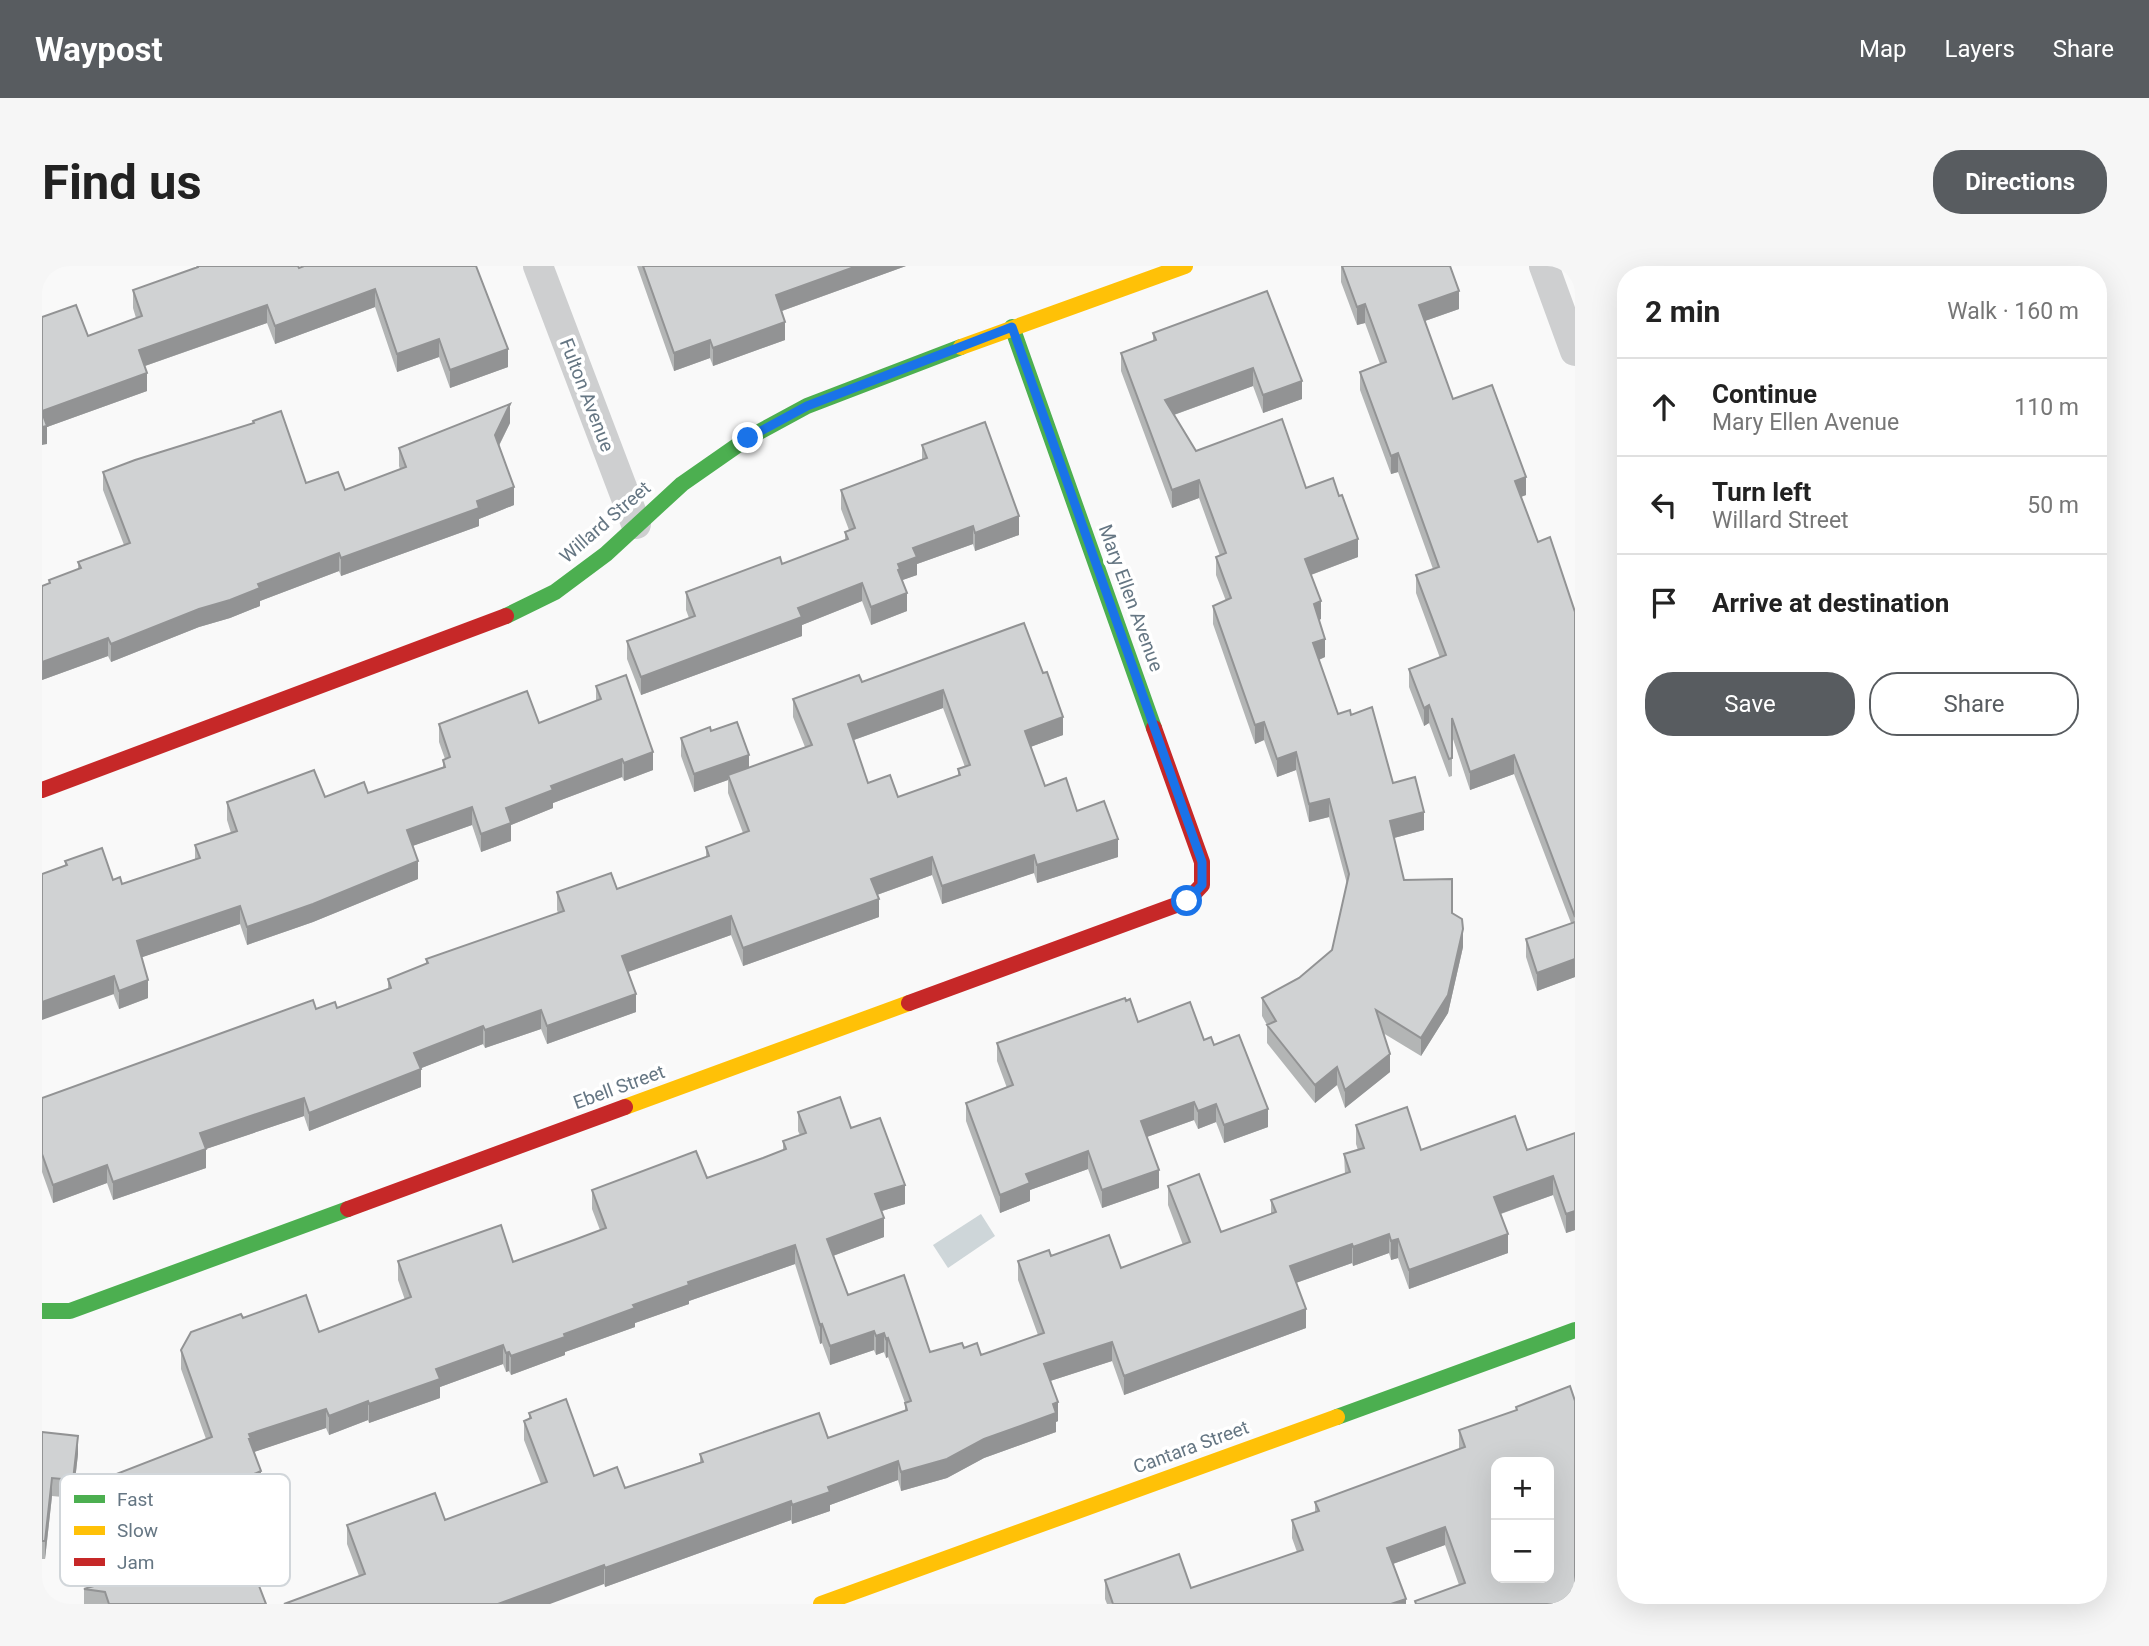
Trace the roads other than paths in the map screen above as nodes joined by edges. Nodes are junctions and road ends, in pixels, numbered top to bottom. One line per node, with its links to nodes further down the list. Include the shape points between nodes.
1 (538, 266): 6 (street, Fulton Avenue)
2 (1185, 266): 4 (street, Willard Street)
3 (1544, 266): 5 (street)
4 (1012, 327): 6 (street, Willard Street, via 807,406 748,438 681,484); 8 (street, Mary Ellen Avenue, via 1202,862)
5 (1575, 351)
6 (636, 524): 7 (street, Willard Street, via 606,554 555,592 518,612)
7 (42, 790)
8 (1202, 885): 9 (street, Ebell Street, via 1187,901 1174,906 70,1311)
9 (43, 1312)
10 (1575, 1329): 11 (street, Cantara Street)
11 (821, 1604)

